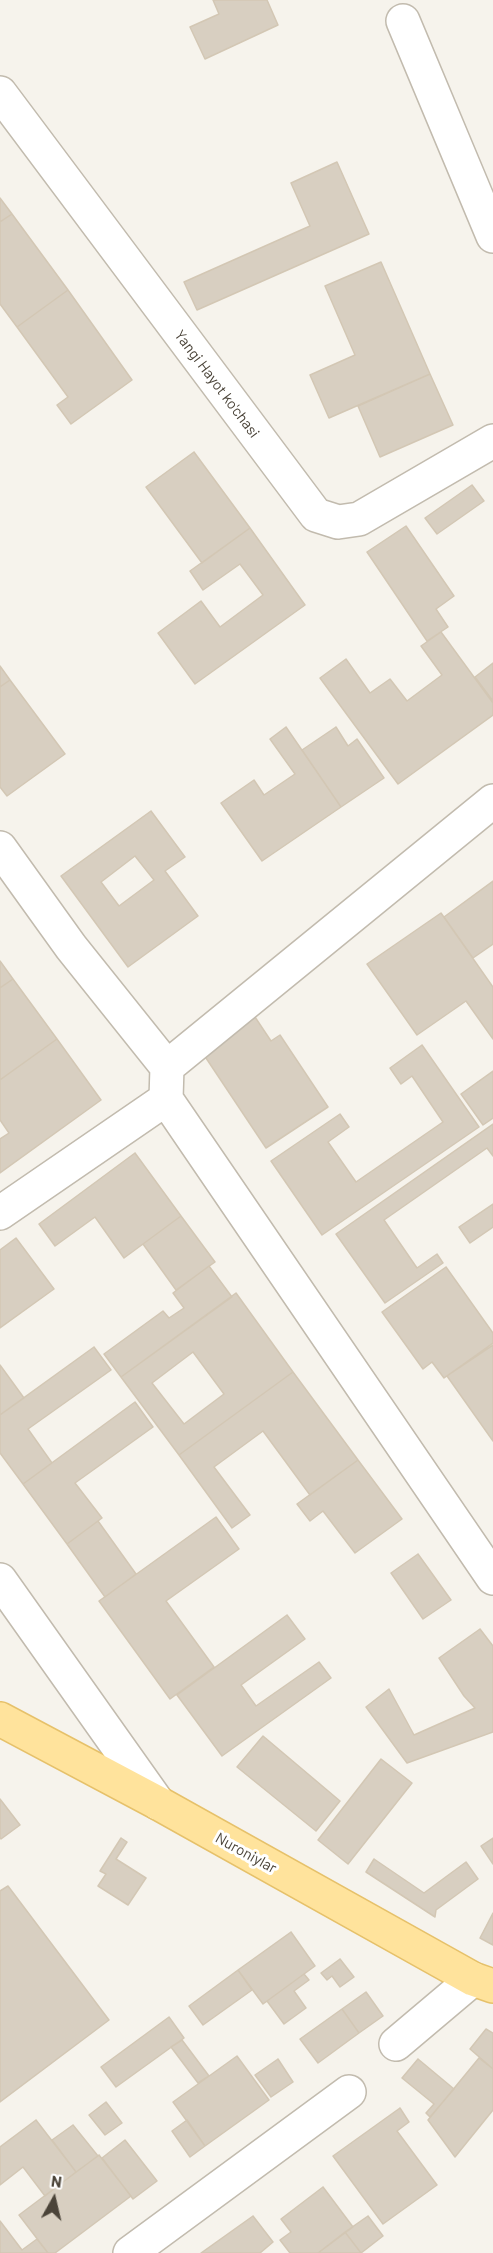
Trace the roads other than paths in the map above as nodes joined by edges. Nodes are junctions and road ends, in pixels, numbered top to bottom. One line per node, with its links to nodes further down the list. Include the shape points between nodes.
1 (403, 21): 3 (street)
2 (0, 93): 4 (street, Yangi Hayot ko'chasi, via 316,514 338,522 359,519)
3 (493, 236)
4 (493, 441)
5 (493, 801): 7 (street)
6 (0, 848): 7 (street, via 71,947)
7 (167, 1067): 8 (street)
8 (166, 1099): 9 (street); 10 (street)
9 (0, 1213)
10 (493, 1578)
11 (0, 1580): 13 (street)
12 (0, 1719): 13 (main road, Nuroniylar)
13 (158, 1803): 14 (main road, Nuroniylar)
14 (483, 1982): 15 (street)
15 (396, 2044)
16 (349, 2092): 17 (street)
17 (130, 2253)

